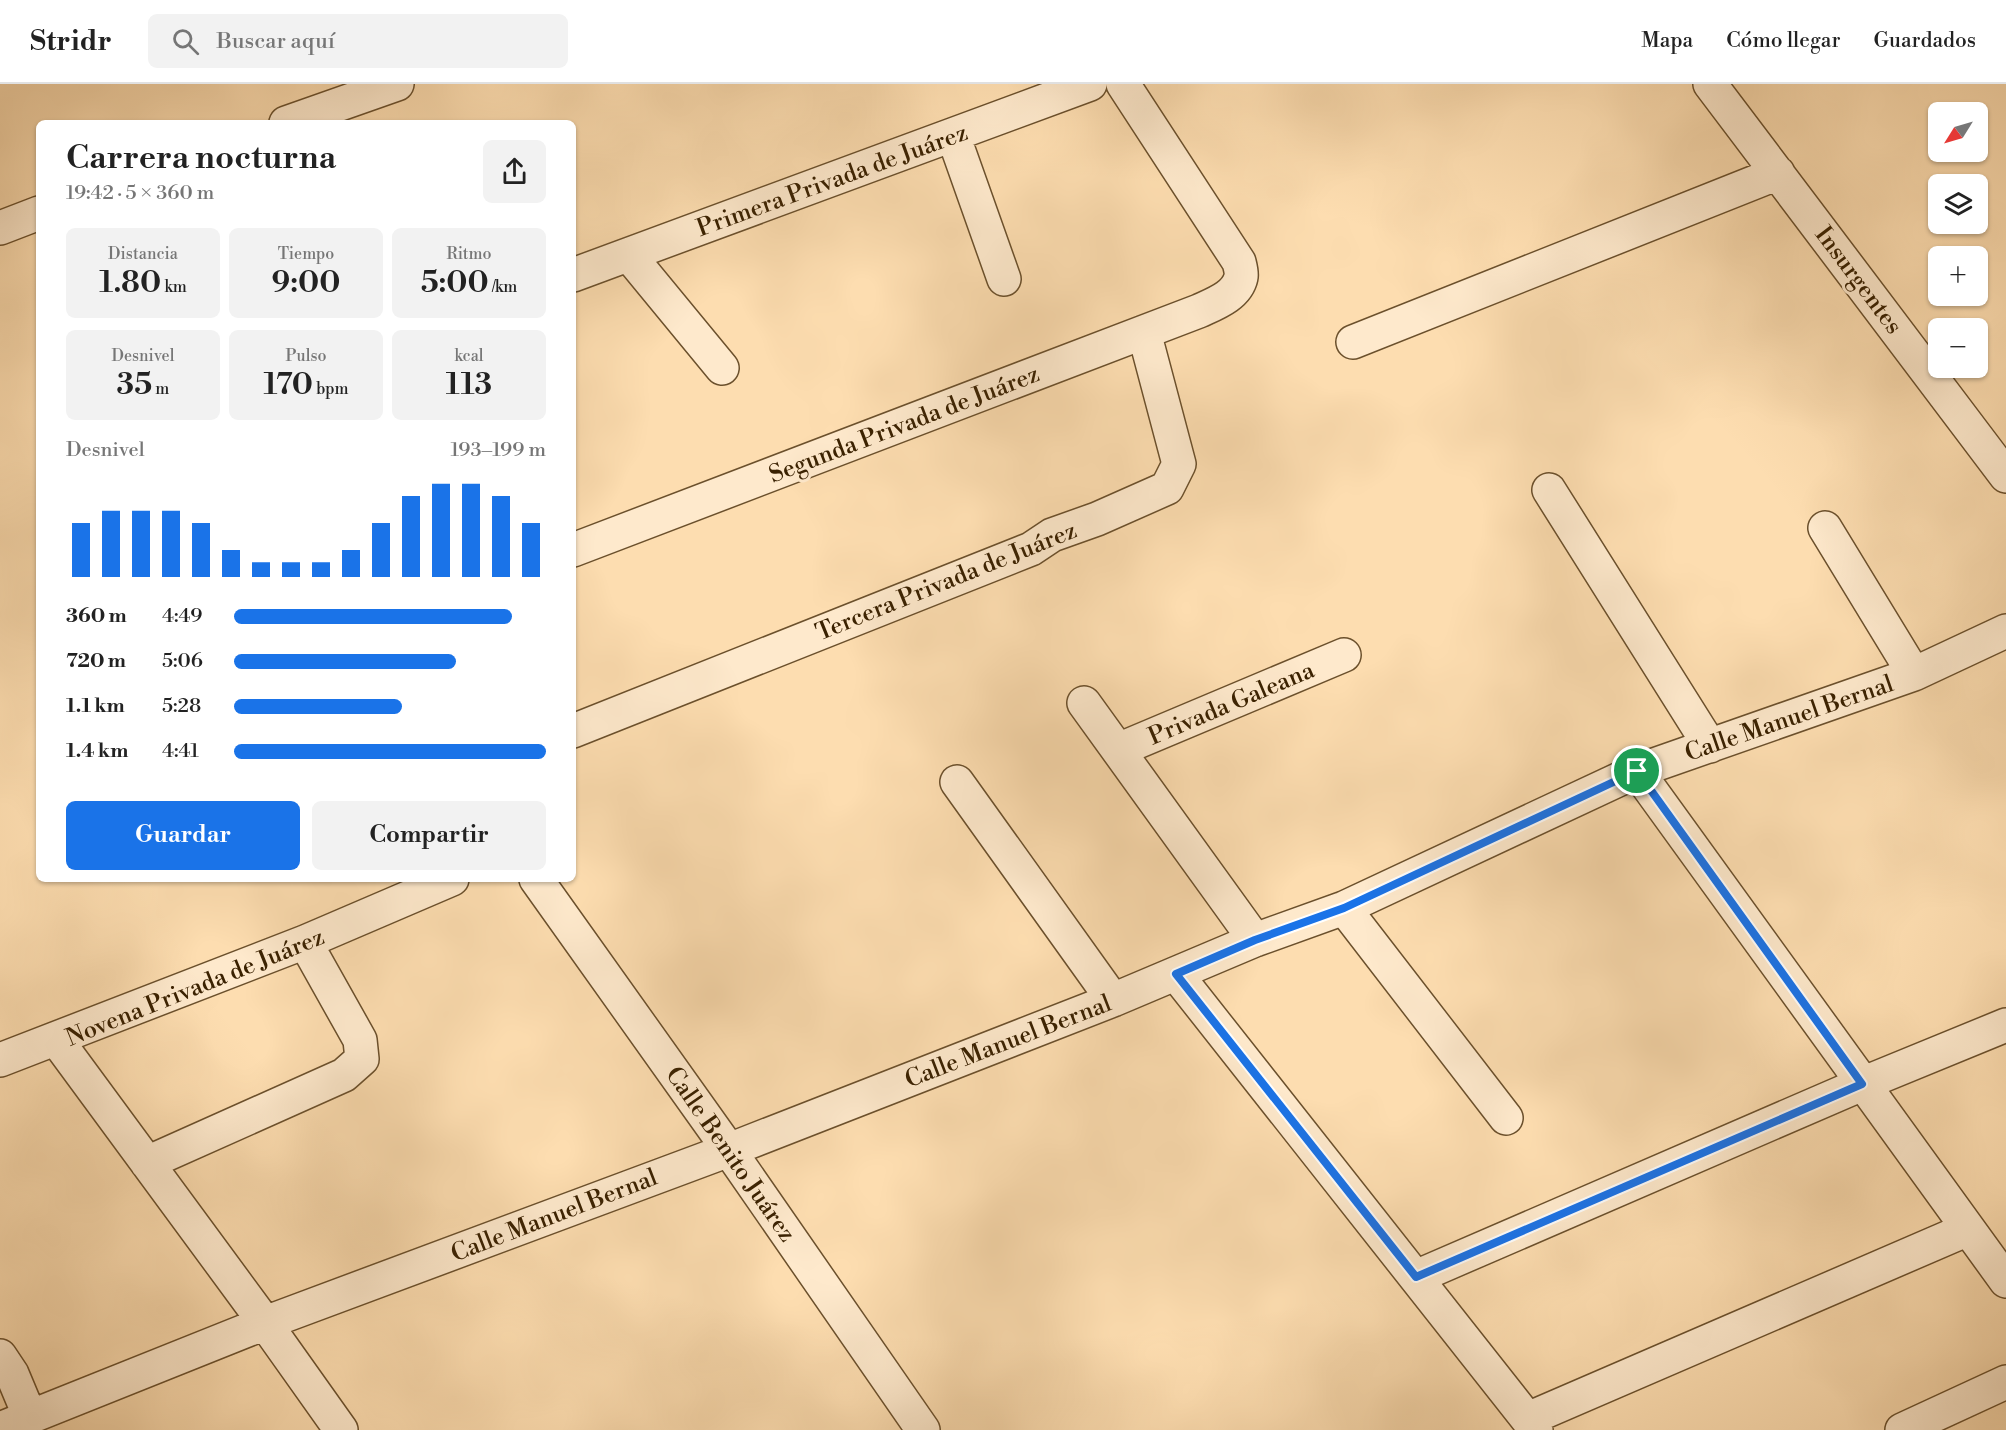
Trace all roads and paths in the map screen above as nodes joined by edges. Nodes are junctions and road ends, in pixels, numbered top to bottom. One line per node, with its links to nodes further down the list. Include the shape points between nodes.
1 (397, 84): 5 (street)
2 (1090, 84): 7 (street, Primera Privada de Juárez)
3 (1123, 84): 12 (street, Segunda Privada de Juárez, via 1239,262 1241,277 1232,292 1218,302)
4 (1710, 84): 8 (street, Insurgentes)
5 (325, 95): 6 (street)
6 (290, 120)
7 (953, 135): 9 (street, Primera Privada de Juárez); 11 (street)
8 (1778, 173): 13 (street); 15 (street, Insurgentes)
9 (629, 255): 10 (street, Primera Privada de Juárez); 14 (street)
10 (576, 274)
11 (1004, 279)
12 (1144, 332): 18 (street, Segunda Privada de Juárez); 23 (street, Tercera Privada de Juárez, via 1179,464 1167,488 1052,535 1031,549)
13 (1353, 342)
14 (722, 368)
15 (2006, 476)
16 (1550, 490): 24 (street)
17 (1825, 528): 21 (street)
18 (576, 549)
19 (2006, 631): 21 (street, Calle Manuel Bernal)
20 (1344, 655): 25 (street, Privada Galeana)
21 (1914, 674): 24 (street, Calle Manuel Bernal)
22 (1084, 704): 25 (street, Privada Galeana)
23 (576, 730)
24 (1710, 746): 26 (street, Calle Manuel Bernal)
25 (1118, 750): 31 (street, Privada Galeana)
26 (1637, 771): 30 (street, Calle Manuel Bernal); 38 (street)
27 (957, 782): 34 (street)
28 (445, 882): 32 (street, Novena Privada de Juárez)
29 (538, 882): 40 (street, Calle Benito Juárez)
30 (1344, 908): 31 (street, Calle Manuel Bernal); 39 (street)
31 (1255, 940): 33 (street, Calle Manuel Bernal)
32 (305, 942): 36 (street, Novena Privada de Juárez); 41 (street, via 360,1040 362,1059 344,1075)
33 (1176, 974): 34 (street, Calle Manuel Bernal); 43 (street)
34 (1113, 1000): 40 (street, Calle Manuel Bernal)
35 (2006, 1025): 38 (street)
36 (56, 1039): 37 (street); 41 (street, Novena Privada de Juárez)
37 (0, 1060)
38 (1862, 1084): 42 (street); 43 (street)
39 (1506, 1118)
40 (729, 1150): 45 (street, Calle Manuel Bernal); 52 (street, Calle Benito Juárez)
41 (147, 1163): 45 (street, Novena Privada de Juárez)
42 (1968, 1229): 44 (street); 49 (street)
43 (1416, 1277): 49 (street)
44 (2006, 1281)
45 (265, 1323): 48 (street, Calle Manuel Bernal); 51 (street, Novena Privada de Juárez)
46 (0, 1356): 48 (street)
47 (2006, 1382): 53 (street)
48 (30, 1417): 50 (street, Calle Manuel Bernal)
49 (1532, 1424)
50 (0, 1429)
51 (341, 1430)
52 (923, 1430)
53 (1902, 1430)

